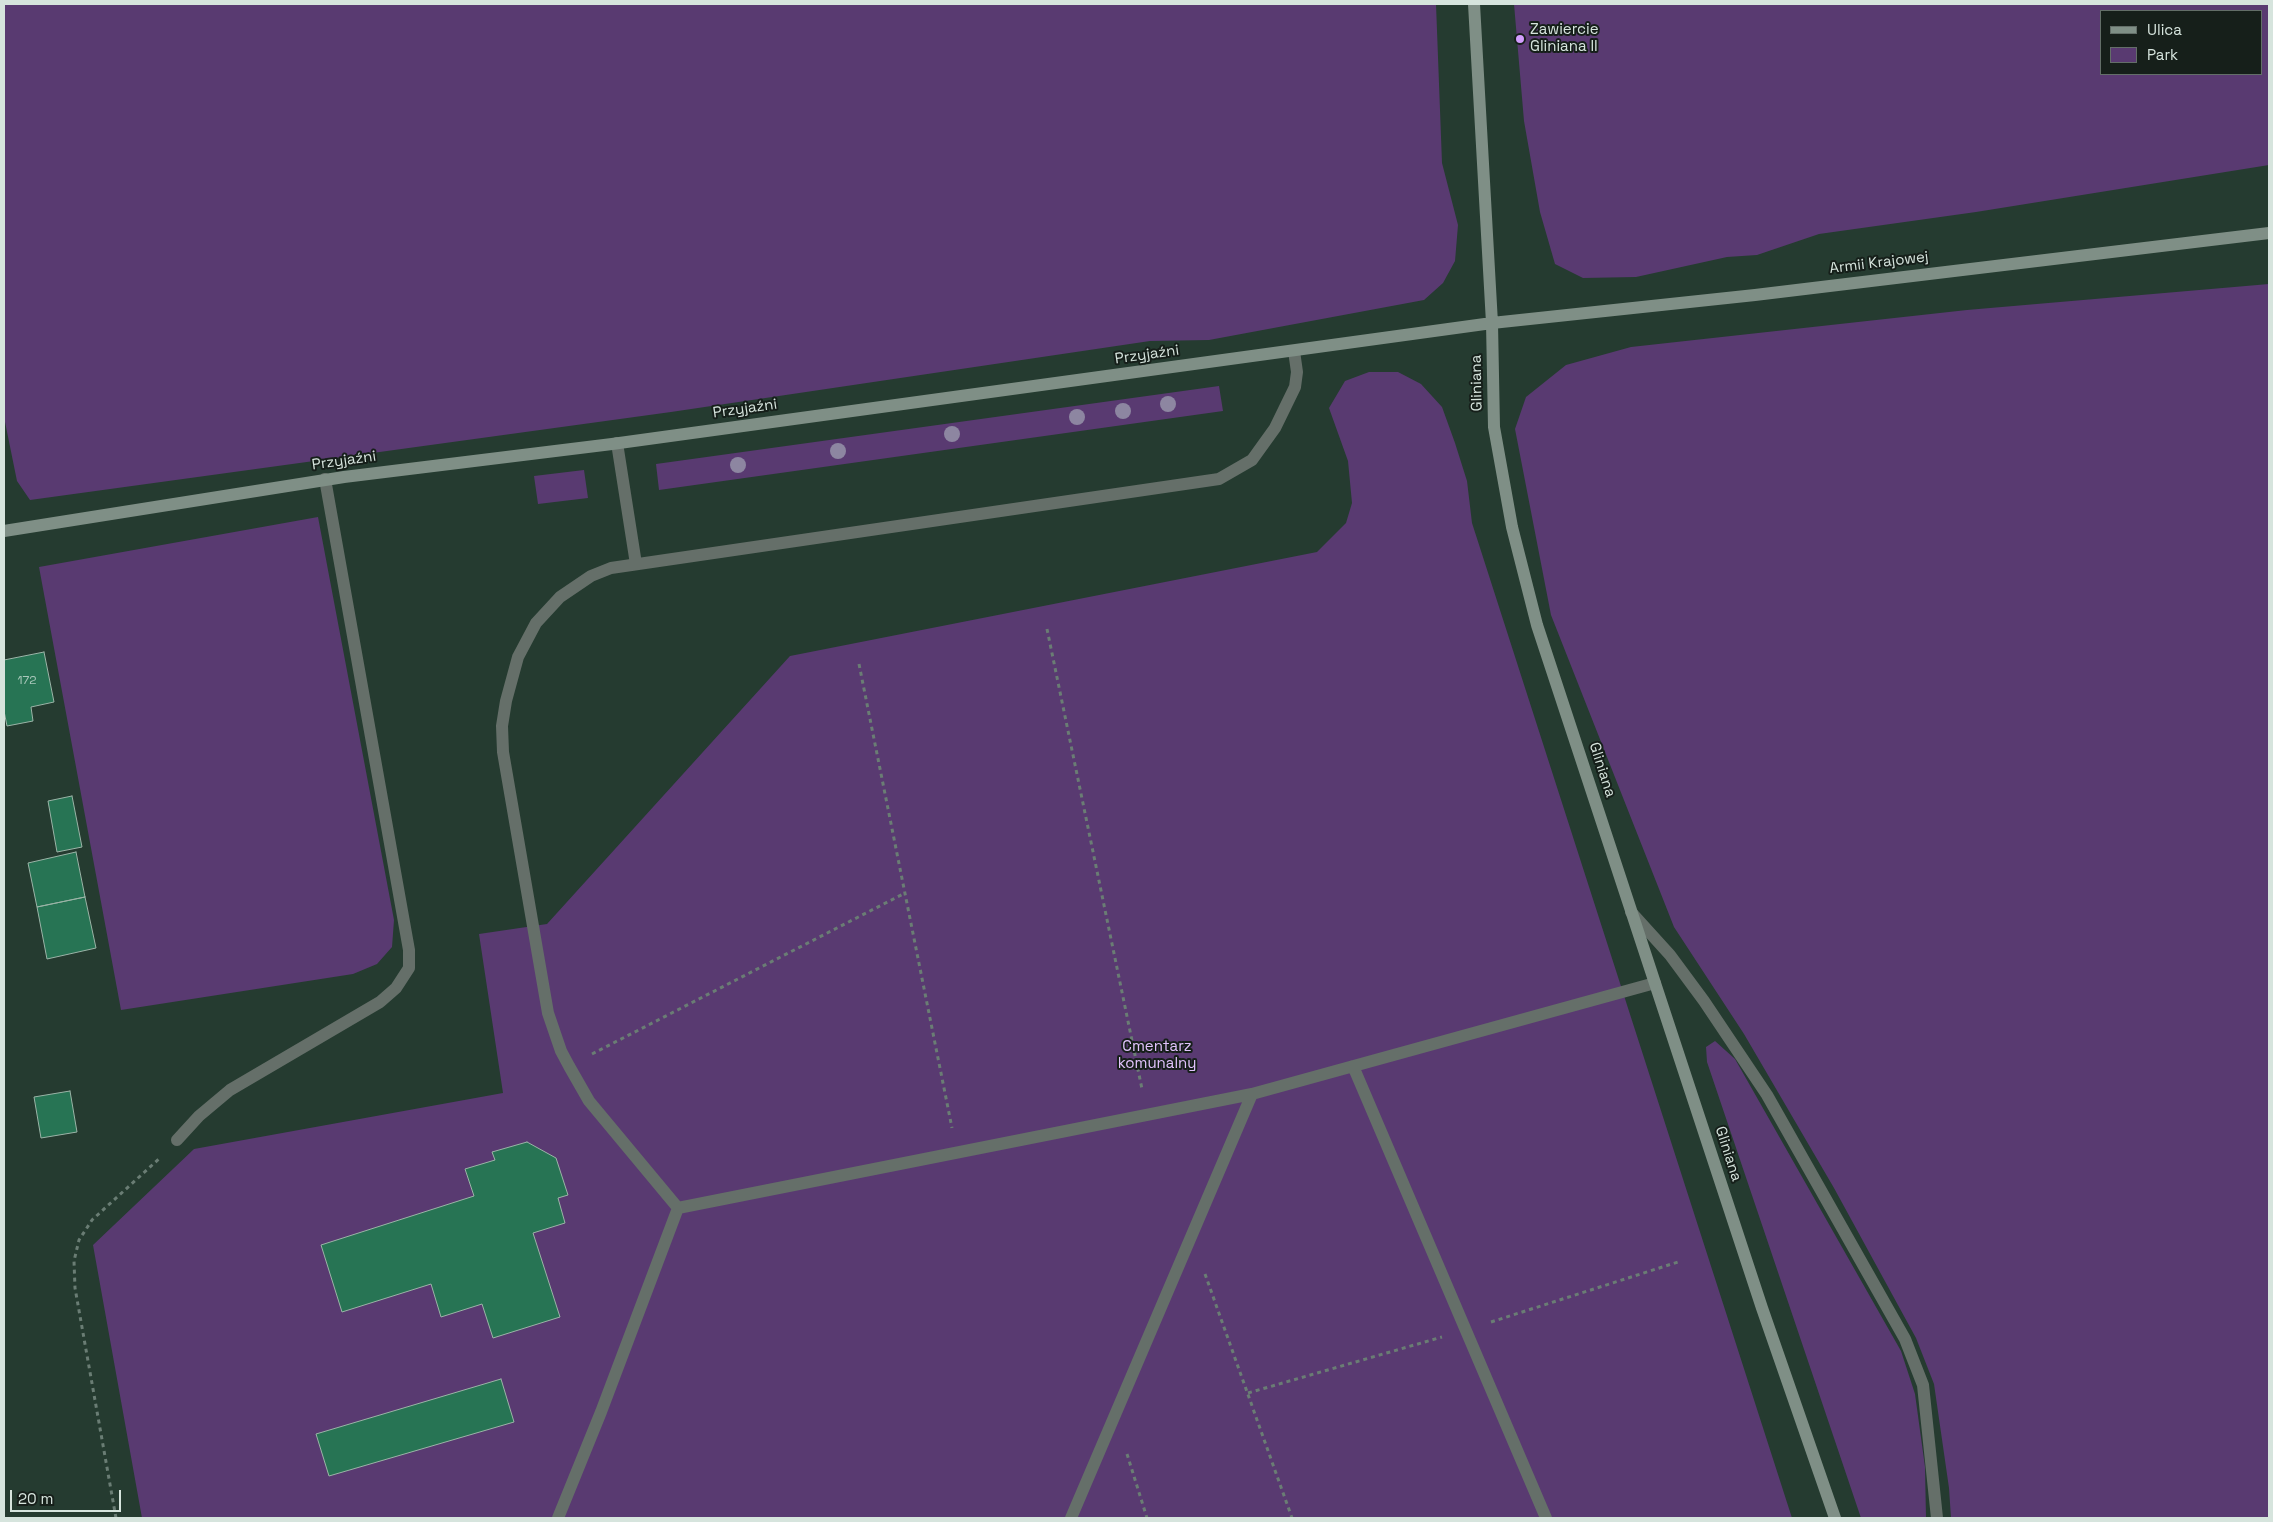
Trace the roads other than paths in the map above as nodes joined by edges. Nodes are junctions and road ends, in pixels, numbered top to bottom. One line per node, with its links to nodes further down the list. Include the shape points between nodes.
1 (1474, 4): 3 (street, Gliniana)
2 (2269, 234): 3 (street, Armii Krajowej)
3 (1492, 323): 4 (street, Przyjaźni); 9 (street, Gliniana, via 1494,426 1512,527 1537,625)
4 (1294, 351): 5 (street, Przyjaźni); 8 (lane, via 1295,386 1275,428 1252,460 1219,478)
5 (617, 443): 6 (street, Przyjaźni); 8 (lane)
6 (325, 479): 7 (street, Przyjaźni); 13 (lane, via 409,950 409,968 396,988 380,1002 230,1090)
7 (4, 531)
8 (636, 564): 14 (lane, via 610,568 591,576 560,598 536,623 518,657 506,701 502,726 503,752 548,1013 561,1051 589,1101)
9 (1631, 912): 10 (street, Gliniana); 19 (lane, via 1670,955 1767,1095 1905,1339 1923,1385)
10 (1655, 983): 11 (lane); 18 (street, Gliniana)
11 (1353, 1066): 12 (lane); 17 (lane)
12 (1252, 1094): 14 (lane); 16 (lane)
13 (177, 1140)
14 (678, 1208): 15 (lane)
15 (558, 1518)
16 (1071, 1518)
17 (1546, 1518)
18 (1835, 1518)
19 (1937, 1518)

